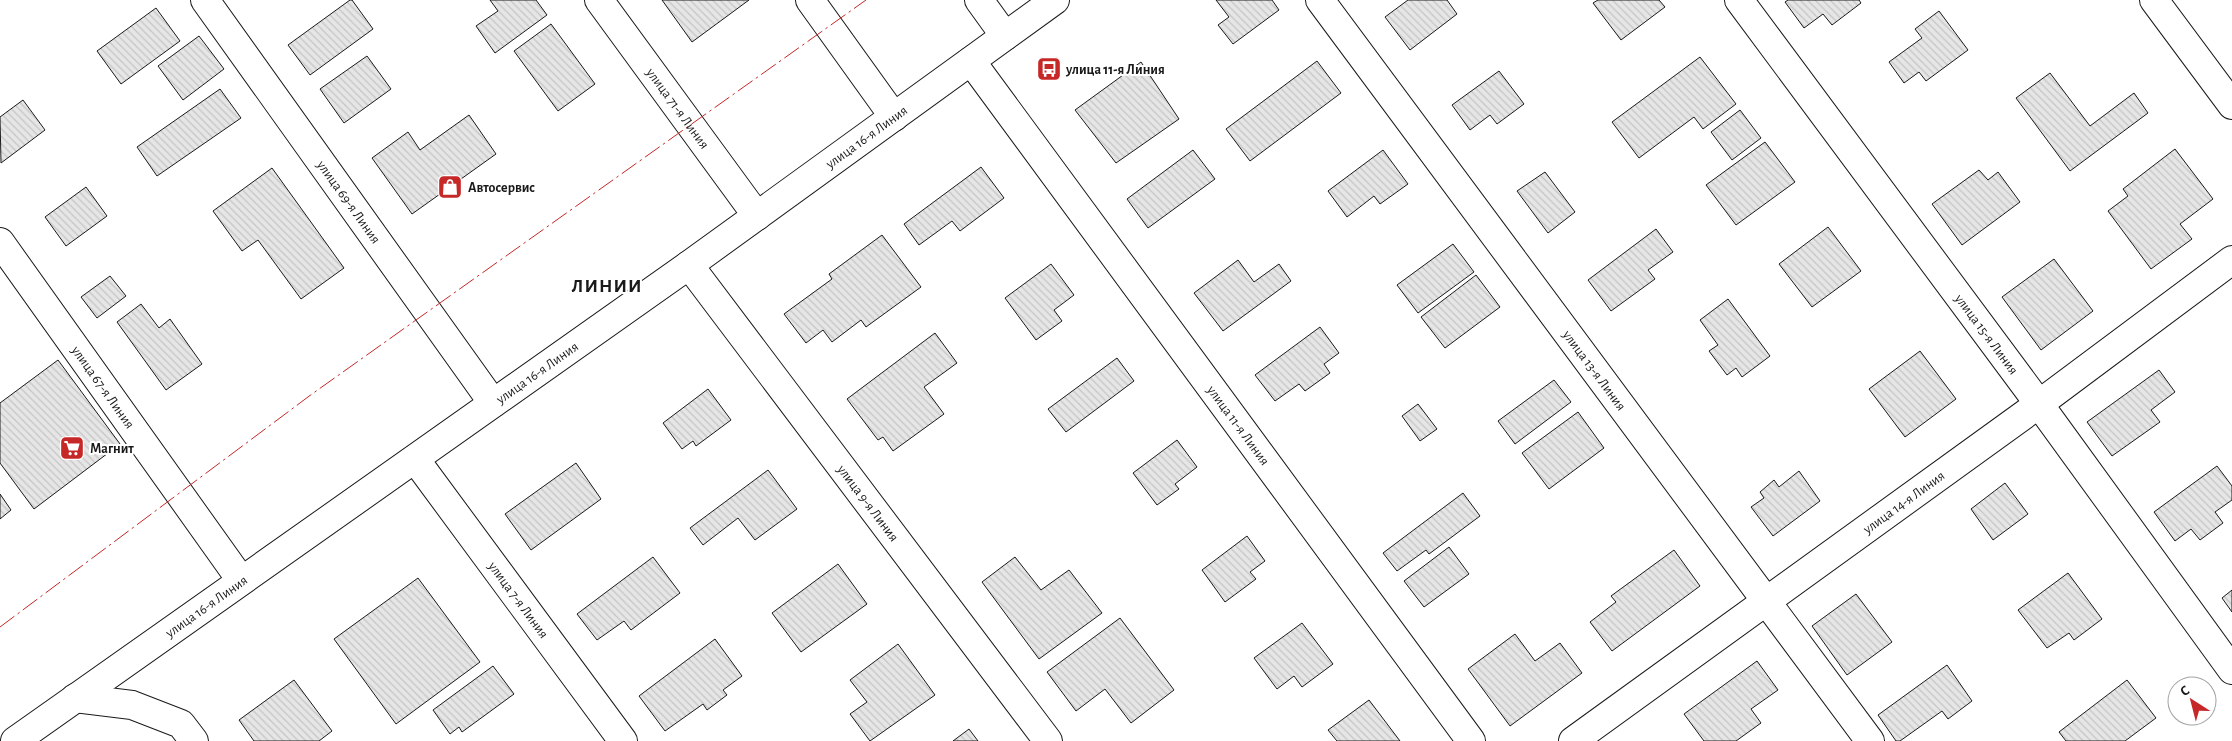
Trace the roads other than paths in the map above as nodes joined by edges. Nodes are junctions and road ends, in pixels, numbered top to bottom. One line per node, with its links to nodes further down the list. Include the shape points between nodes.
1 (205, 0): 17 (street, улица 69-я Линия)
2 (599, 0): 13 (street, улица 71-я Линия)
3 (810, 0): 12 (street)
4 (979, 0): 9 (street)
5 (1055, 0): 9 (street, улица 16-я Линия)
6 (1320, 0): 21 (street, улица 13-я Линия)
7 (1739, 0): 18 (street, улица 15-я Линия)
8 (2154, 0): 11 (street)
9 (1005, 36): 10 (street, улица 16-я Линия)
10 (971, 61): 12 (street, улица 16-я Линия); 30 (street, улица 11-я Линия)
11 (2232, 105)
12 (894, 117): 13 (street, улица 16-я Линия)
13 (757, 216): 16 (street, улица 16-я Линия)
14 (0, 242): 20 (street, улица 67-я Линия)
15 (2232, 260): 18 (street, улица 14-я Линия)
16 (689, 265): 17 (street, улица 16-я Линия); 29 (street, улица 9-я Линия)
17 (493, 403): 19 (street, улица 16-я Линия)
18 (2039, 404): 21 (street, улица 14-я Линия); 22 (street, улица 15-я Линия)
19 (415, 460): 20 (street, улица 16-я Линия); 28 (street, улица 7-я Линия)
20 (241, 580): 23 (street, улица 16-я Линия)
21 (1767, 601): 31 (street, улица 14-я Линия); 32 (street, улица 13-я Линия)
22 (2232, 670)
23 (75, 698): 26 (street, улица 16-я Линия); 27 (street, via 132,705 181,724)
24 (0, 737): 25 (street)
25 (3, 741)
26 (15, 741)
27 (194, 741)
28 (623, 741)
29 (1048, 741)
30 (1471, 741)
31 (1573, 741)
32 (1870, 741)

